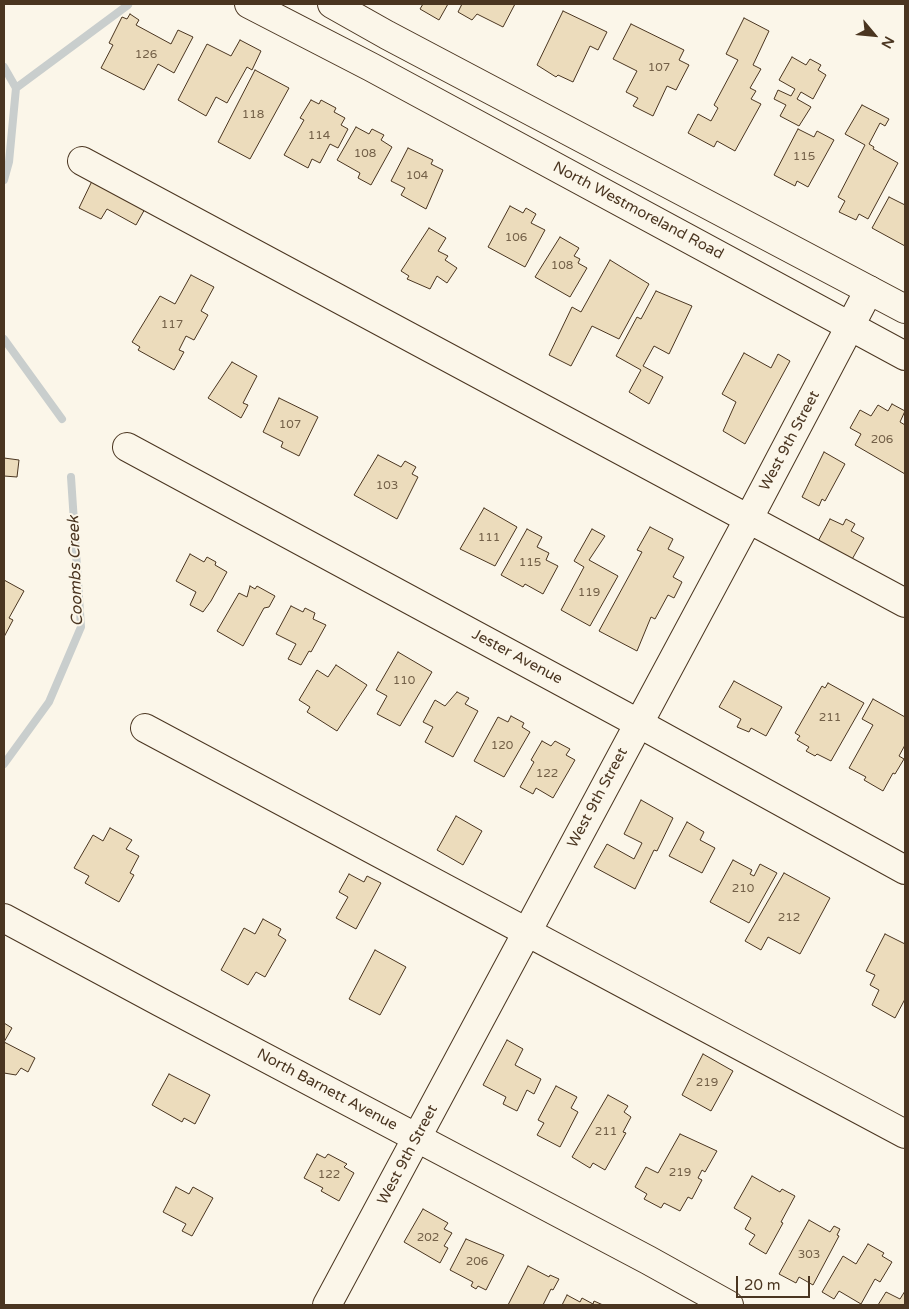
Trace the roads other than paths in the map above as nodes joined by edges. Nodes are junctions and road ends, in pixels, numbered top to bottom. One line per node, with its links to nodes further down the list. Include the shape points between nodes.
1 (250, 4): 6 (street, North Westmoreland Road)
2 (332, 4): 4 (street)
3 (82, 160): 9 (street)
4 (869, 290): 5 (street); 6 (street, West 9th Street)
5 (905, 309)
6 (851, 326): 7 (street, North Westmoreland Road); 9 (street, West 9th Street)
7 (905, 356)
8 (127, 447): 11 (street, Jester Avenue)
9 (749, 518): 10 (street); 11 (street, West 9th Street)
10 (905, 604)
11 (638, 723): 13 (street, Jester Avenue); 15 (street, West 9th Street)
12 (145, 728): 15 (street)
13 (905, 870)
14 (4, 918): 17 (street, North Barnett Avenue)
15 (527, 932): 16 (street); 17 (street, West 9th Street)
16 (905, 1134)
17 (418, 1138): 18 (street, West 9th Street); 19 (street, North Barnett Avenue)
18 (326, 1305)
19 (729, 1305)

